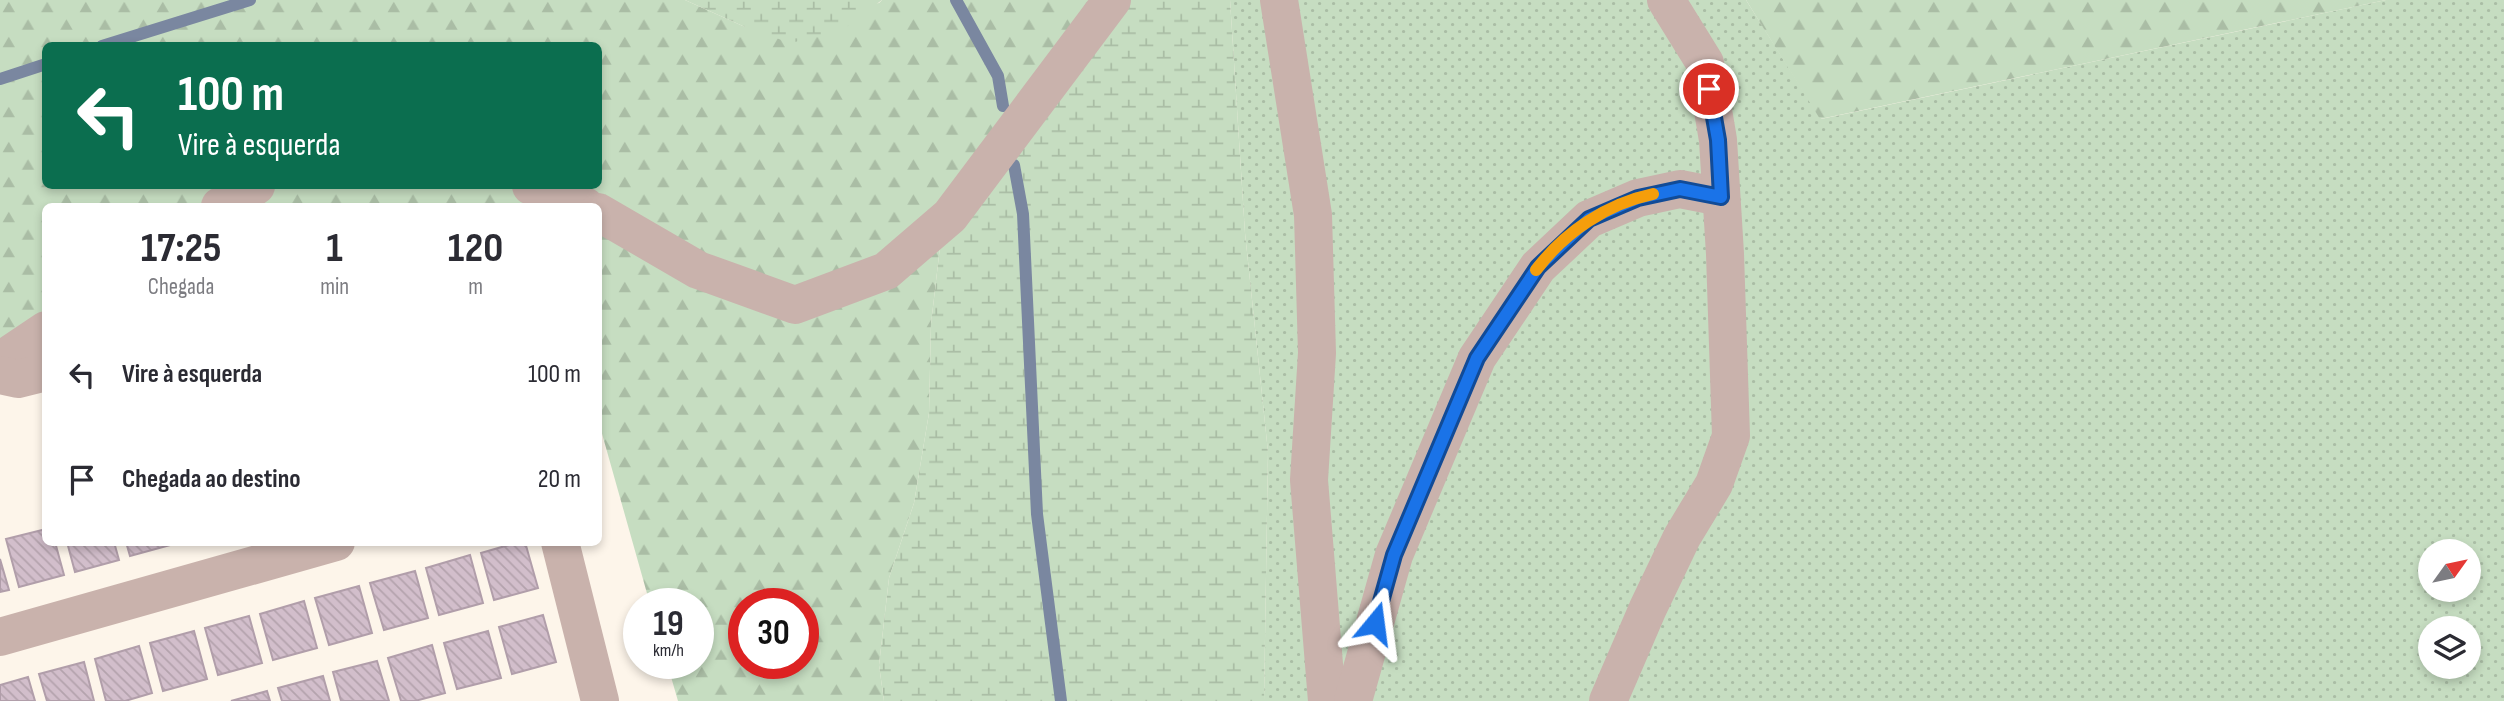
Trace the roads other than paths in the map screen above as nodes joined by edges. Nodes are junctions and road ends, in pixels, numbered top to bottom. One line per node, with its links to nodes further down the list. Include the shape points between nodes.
1 (1112, 0): 9 (street, via 950,216 886,271 795,305 698,270)
2 (1279, 0): 18 (street, via 1313,215 1317,353 1309,480)
3 (1665, 0): 6 (street, via 1705,63 1718,140)
4 (251, 189): 7 (street)
5 (539, 189): 8 (street)
6 (1721, 197): 19 (street, via 1680,189 1638,198 1589,219 1538,267 1477,358 1394,555); 20 (street, via 1731,436 1714,484 1682,537)
7 (225, 203)
8 (577, 203)
9 (602, 214)
10 (42, 333): 11 (street)
11 (0, 361)
12 (42, 373): 13 (street, via 18,379)
13 (0, 375)
14 (322, 546): 16 (street)
15 (561, 546): 17 (street)
16 (0, 638)
17 (600, 701)
18 (1327, 701)
19 (1353, 701)
20 (1608, 701)

